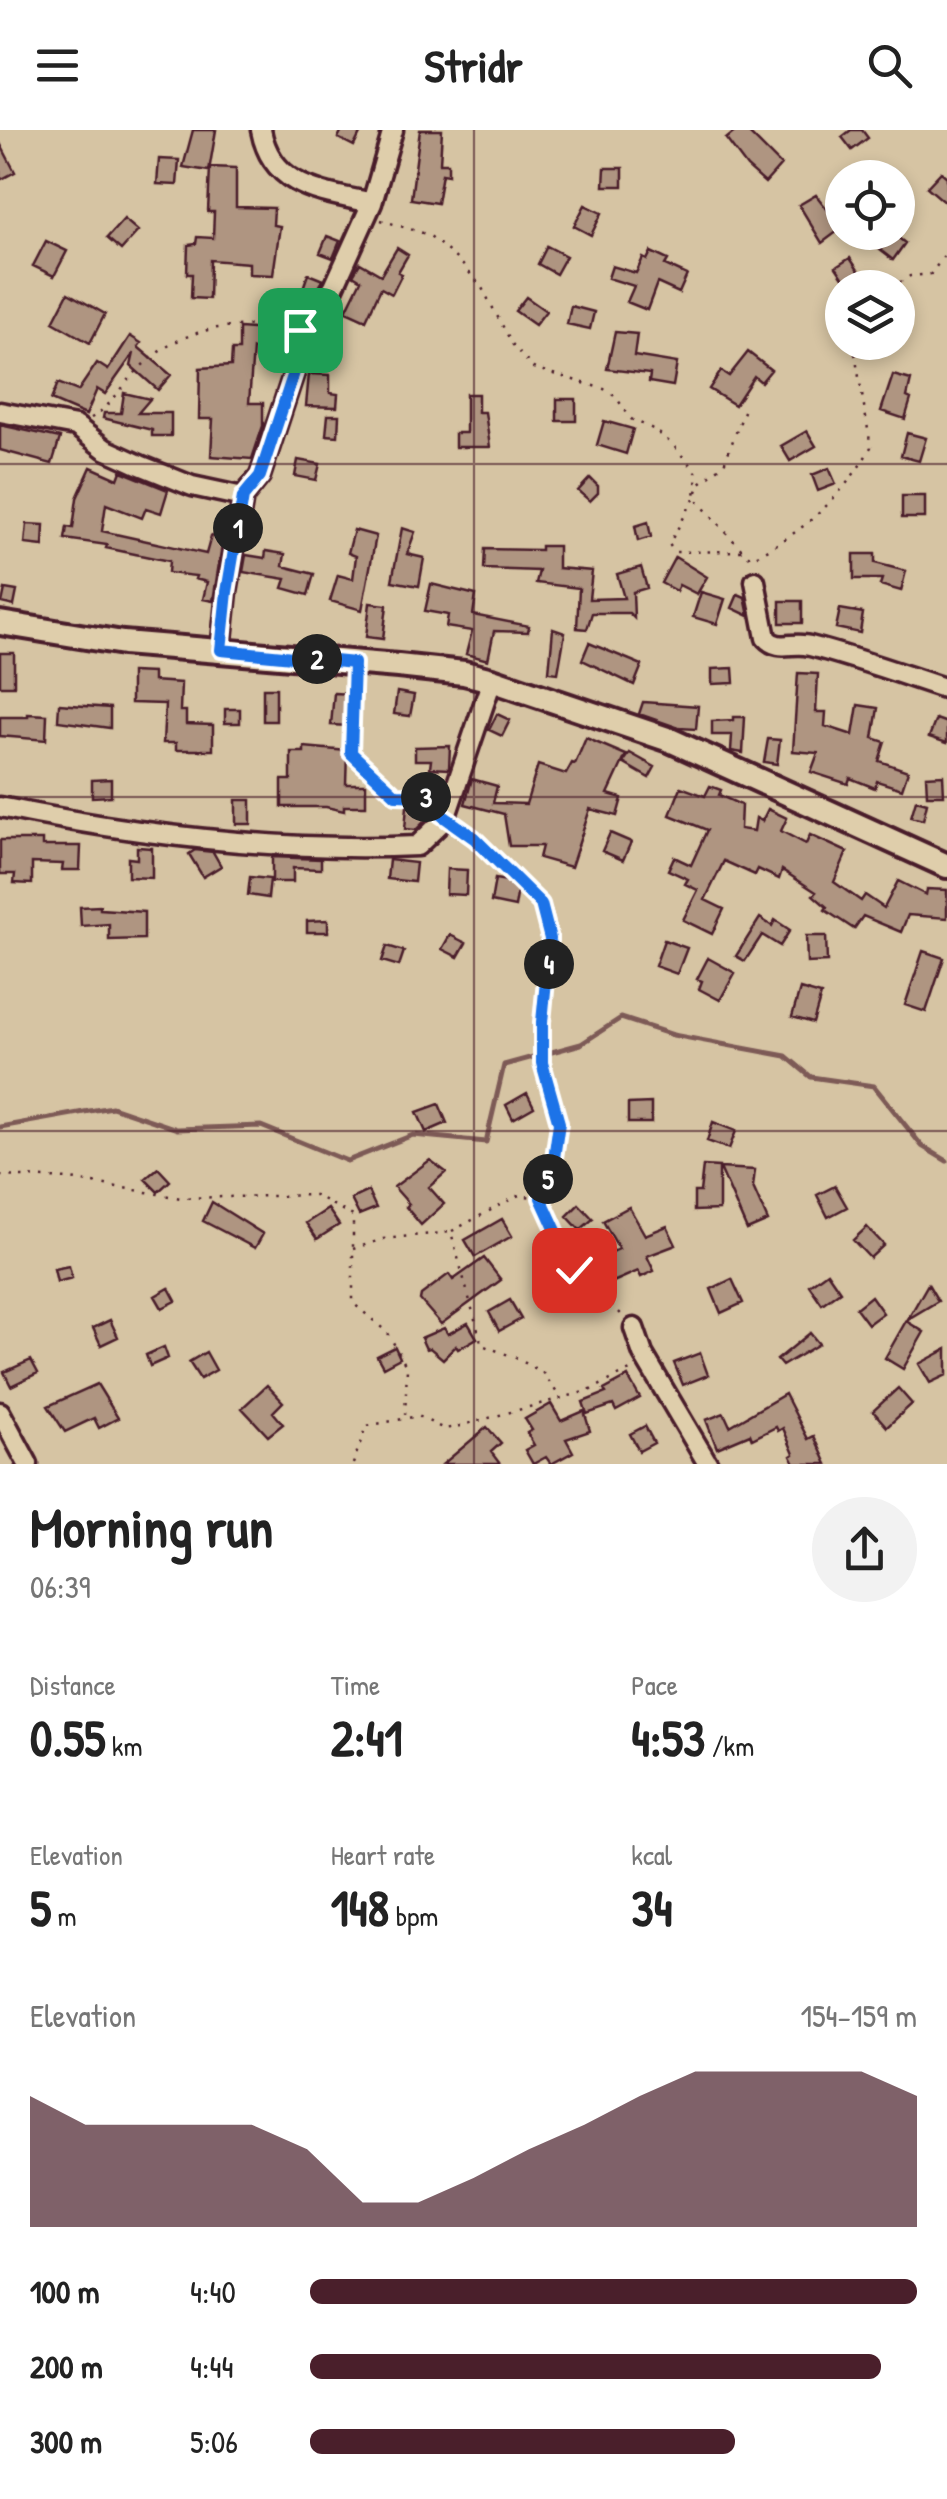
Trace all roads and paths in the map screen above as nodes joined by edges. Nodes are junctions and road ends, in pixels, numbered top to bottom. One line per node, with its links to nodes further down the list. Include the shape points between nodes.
1 (260, 130): 3 (street, via 277,168 303,186)
2 (393, 130): 3 (street)
3 (370, 209): 6 (street); 12 (path, via 429,235 461,262 533,368 604,389 631,418 655,430 696,473)
4 (947, 251): 5 (path, via 931,274)
5 (915, 276)
6 (308, 330): 10 (path, via 262,325 195,332 163,346 102,412); 11 (street, via 260,476)
7 (857, 360): 13 (path, via 871,447 822,512 765,552 752,558)
8 (746, 406): 12 (path, via 724,464 699,484)
9 (0, 412): 10 (street)
10 (76, 426): 11 (street, via 140,465)
11 (243, 497): 16 (street)
12 (695, 498): 13 (path); 13 (path, via 674,530 674,552)
13 (743, 551)
14 (755, 581): 19 (street, via 771,643 803,644)
15 (0, 623): 16 (main road, via 122,643)
16 (221, 650): 17 (main road)
17 (354, 663): 18 (main road); 21 (path, via 351,753 396,795 425,796)
18 (492, 680): 21 (street); 22 (main road, via 670,740)
19 (947, 689)
20 (0, 807): 21 (street, via 156,835 344,849 418,846)
21 (445, 819): 24 (path, via 541,904 550,939 543,1076 559,1123)
22 (947, 866)
23 (0, 1176): 26 (path, via 72,1179 181,1198 316,1195 353,1216)
24 (541, 1198): 25 (path, via 518,1195); 27 (path, via 574,1270)
25 (451, 1232): 26 (path, via 382,1239); 29 (path, via 482,1345 542,1372)
26 (353, 1250): 31 (path, via 353,1303 388,1333 407,1368)
27 (634, 1328): 28 (street)
28 (647, 1362): 29 (path); 34 (street)
29 (561, 1398): 31 (path, via 444,1429)
30 (0, 1412): 32 (street)
31 (405, 1416): 33 (path, via 366,1426)
32 (28, 1464)
33 (353, 1464)
34 (708, 1464)

